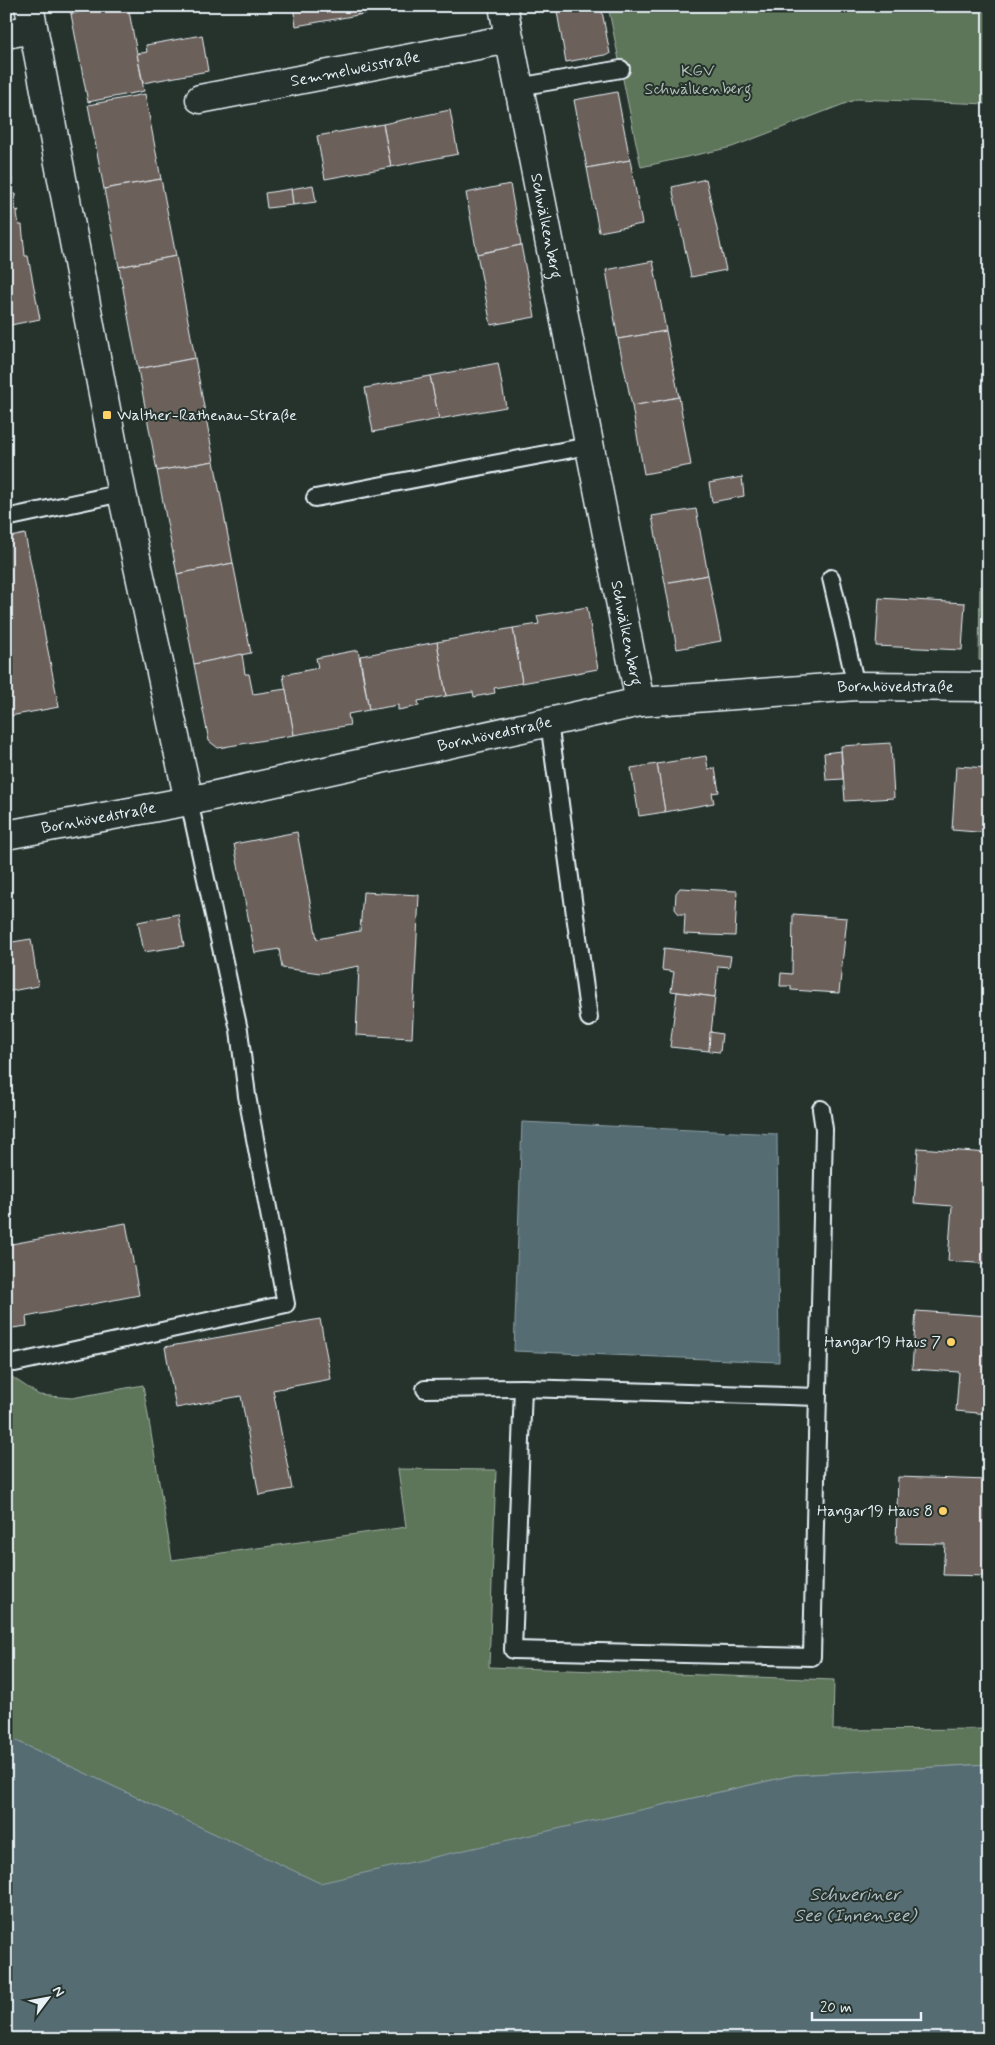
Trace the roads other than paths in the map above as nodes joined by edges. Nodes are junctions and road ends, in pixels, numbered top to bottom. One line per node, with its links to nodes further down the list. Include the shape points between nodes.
1 (503, 6): 4 (street, Schwälkenberg)
2 (31, 18): 3 (street); 9 (street)
3 (6, 34)
4 (509, 39): 6 (street, Schwälkenberg); 7 (street, Semmelweisstraße)
5 (620, 69): 6 (lane)
6 (518, 87): 8 (street, Schwälkenberg)
7 (200, 99)
8 (588, 446): 10 (lane); 15 (street, Schwälkenberg)
9 (122, 493): 11 (lane); 17 (street)
10 (315, 498)
11 (6, 518)
12 (831, 578): 13 (lane)
13 (856, 686): 14 (street, Bornhövedstraße); 15 (street, Bornhövedstraße)
14 (989, 687)
15 (640, 702): 16 (street, Bornhövedstraße)
16 (549, 722): 17 (street, Bornhövedstraße); 19 (lane)
17 (190, 801): 18 (street, Bornhövedstraße); 21 (lane, via 239,1030 247,1096 286,1304)
18 (6, 835)
19 (589, 1018)
20 (821, 1109): 24 (lane, via 824,1129)
21 (15, 1362)
22 (523, 1388): 23 (lane); 24 (lane); 24 (lane, via 513,1650 812,1657)
23 (425, 1389)
24 (818, 1397)

